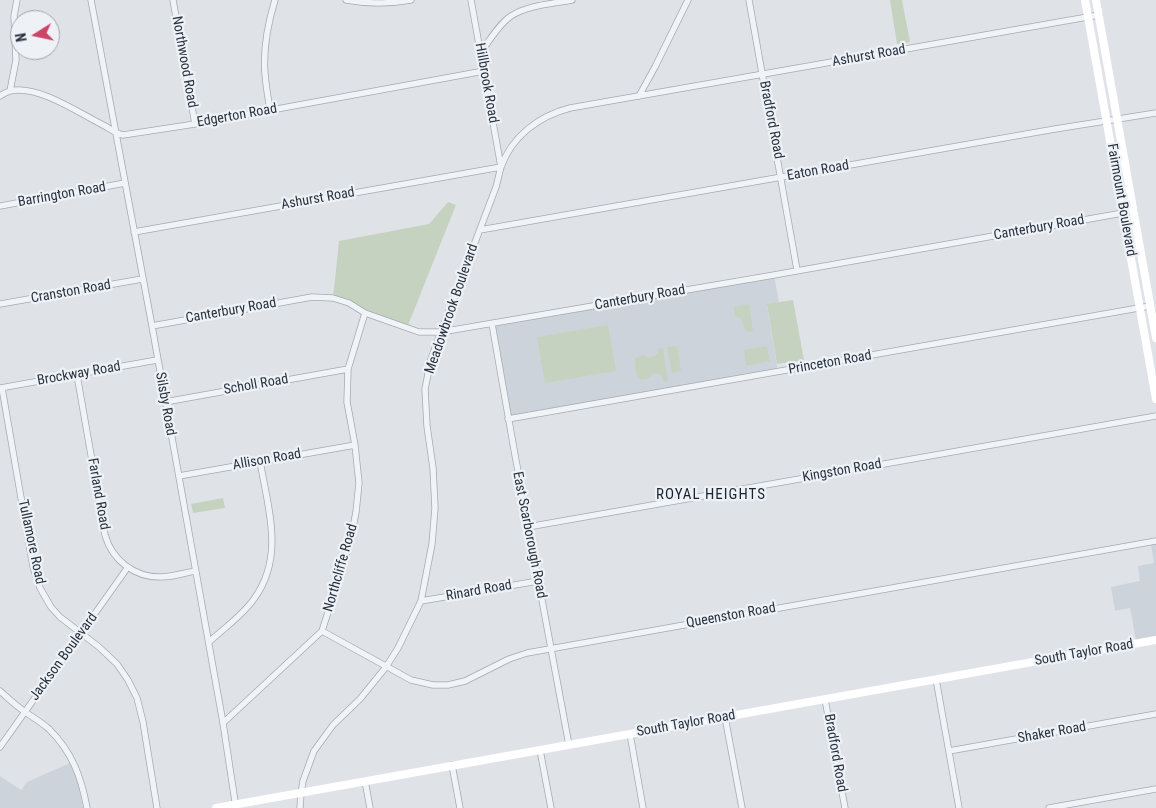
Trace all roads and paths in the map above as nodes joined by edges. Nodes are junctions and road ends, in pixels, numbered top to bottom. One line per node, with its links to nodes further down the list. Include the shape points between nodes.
1 (18, 0): 18 (street, via 14,16 16,60)
2 (91, 0): 26 (street, Silsby Road)
3 (173, 0): 25 (street, Northwood Road)
4 (275, 0): 21 (street, via 265,61)
5 (346, 0): 6 (street, via 367,3)
6 (411, 0)
7 (470, 0): 15 (street, Hillbrook Road)
8 (572, 0): 15 (street, via 522,10 509,17)
9 (688, 0): 20 (street)
10 (749, 0): 17 (street, Bradford Road)
11 (1085, 0): 14 (main road, Fairmount Boulevard)
12 (1096, 0): 13 (main road, Fairmount Boulevard)
13 (1099, 15): 14 (street, Ashurst Road); 23 (main road, Fairmount Boulevard)
14 (1088, 17): 17 (street, Ashurst Road); 24 (main road, Fairmount Boulevard)
15 (481, 52): 16 (street, Hillbrook Road)
16 (484, 71): 21 (street, Edgerton Road); 27 (street, Hillbrook Road)
17 (762, 75): 20 (street, Ashurst Road); 28 (street, Bradford Road)
18 (10, 91): 19 (street); 26 (street, via 27,90 43,94)
19 (0, 96)
20 (639, 96): 27 (street, Meadowbrook Boulevard, via 551,114 523,133)
21 (270, 110): 25 (street, Edgerton Road)
22 (1156, 113): 23 (street, Eaton Road)
23 (1117, 118): 24 (street, Eaton Road); 31 (main road, Fairmount Boulevard)
24 (1106, 120): 28 (street, Eaton Road); 32 (main road, Fairmount Boulevard)
25 (194, 124): 26 (street, Edgerton Road)
26 (116, 134): 29 (street, Silsby Road)
27 (501, 167): 33 (street, Meadowbrook Boulevard); 34 (street, Ashurst Road)
28 (781, 178): 33 (street, Eaton Road); 37 (street, Bradford Road)
29 (125, 183): 30 (street, Barrington Road); 34 (street, Silsby Road)
30 (0, 206)
31 (1134, 211): 32 (street, Canterbury Road); 35 (main road, Fairmount Boulevard)
32 (1123, 213): 36 (main road, Fairmount Boulevard); 37 (street, Canterbury Road)
33 (480, 230): 45 (street, Meadowbrook Boulevard)
34 (134, 232): 38 (street, Silsby Road)
35 (1137, 233): 36 (main road); 40 (main road, Fairmount Boulevard)
36 (1127, 236): 41 (main road, Fairmount Boulevard)
37 (797, 270): 43 (street, Canterbury Road)
38 (142, 279): 39 (street, Cranston Road); 44 (street, Silsby Road)
39 (0, 304)
40 (1150, 306): 41 (street, Princeton Road); 46 (main road, Fairmount Boulevard)
41 (1140, 308): 51 (main road, Fairmount Boulevard); 54 (street, Princeton Road)
42 (365, 313): 44 (street, Canterbury Road, via 333,298 312,297); 45 (street, Canterbury Road, via 419,332); 48 (street, Northcliffe Road)
43 (492, 324): 45 (street, Canterbury Road); 54 (street, East Scarborough Road)
44 (152, 326): 47 (street, Silsby Road)
45 (440, 332): 63 (street, Meadowbrook Boulevard, via 425,389 435,508)
46 (1156, 338)
47 (157, 360): 49 (street, Brockway Road); 52 (street, Silsby Road)
48 (348, 369): 52 (street, Scholl Road); 55 (street, Northcliffe Road, via 347,402)
49 (77, 375): 50 (street, Brockway Road); 60 (street, Farland Road, via 106,537 114,553)
50 (1, 388): 65 (street, Tullamore Road, via 33,567 51,608)
51 (1156, 399)
52 (165, 402): 57 (street, Silsby Road)
53 (1156, 416): 58 (street, Kingston Road)
54 (508, 419): 58 (street, East Scarborough Road)
55 (355, 445): 56 (street, Allison Road); 64 (street, Northcliffe Road, via 359,482 356,512 350,543)
56 (260, 461): 57 (street, Allison Road); 67 (street, via 272,534 268,572 253,600)
57 (179, 476): 61 (street, Silsby Road)
58 (528, 527): 62 (street, East Scarborough Road)
59 (1156, 541): 68 (street, Queenston Road)
60 (128, 568): 61 (street, via 154,577); 65 (street, Jackson Boulevard)
61 (195, 571): 67 (street, Silsby Road)
62 (538, 581): 63 (street, Rinard Road); 68 (street, East Scarborough Road)
63 (421, 601): 69 (street, Meadowbrook Boulevard)
64 (322, 632): 69 (street, Queenston Road); 76 (street, Northcliffe Road)
65 (81, 634): 73 (street, Jackson Boulevard); 88 (street, Tullamore Road, via 117,664 137,698)
66 (1156, 640): 70 (main road, South Taylor Road)
67 (209, 642): 76 (street, Silsby Road)
68 (550, 649): 69 (street, Queenston Road, via 509,659 465,681 448,684 433,685 411,680); 78 (street, East Scarborough Road)
69 (386, 666): 85 (street, Meadowbrook Boulevard, via 322,738 309,762)
70 (936, 679): 72 (main road, South Taylor Road); 81 (street)
71 (0, 691): 73 (street)
72 (825, 699): 75 (main road, South Taylor Road); 96 (street, Bradford Road)
73 (25, 712): 79 (street, Jackson Boulevard); 87 (street, via 49,729 64,747 79,774)
74 (1156, 714): 81 (street, Shaker Road)
75 (725, 717): 77 (main road, South Taylor Road); 95 (street)
76 (224, 723): 86 (street, Silsby Road)
77 (630, 734): 78 (main road, South Taylor Road); 94 (street)
78 (569, 745): 80 (main road, South Taylor Road)
79 (0, 747)
80 (540, 750): 82 (main road, South Taylor Road); 93 (street)
81 (949, 751): 97 (street)
82 (452, 765): 83 (main road, South Taylor Road); 92 (street)
83 (365, 781): 85 (main road, South Taylor Road); 91 (street)
84 (1156, 789): 98 (street)
85 (301, 792): 86 (main road, South Taylor Road); 90 (street, Meadowbrook Boulevard)
86 (236, 806): 89 (main road, South Taylor Road)
87 (87, 808)
88 (157, 808)
89 (216, 808)
90 (300, 808)
91 (370, 808)
92 (460, 808)
93 (551, 808)
94 (643, 808)
95 (742, 808)
96 (844, 808)
97 (959, 808)
98 (1049, 808)

